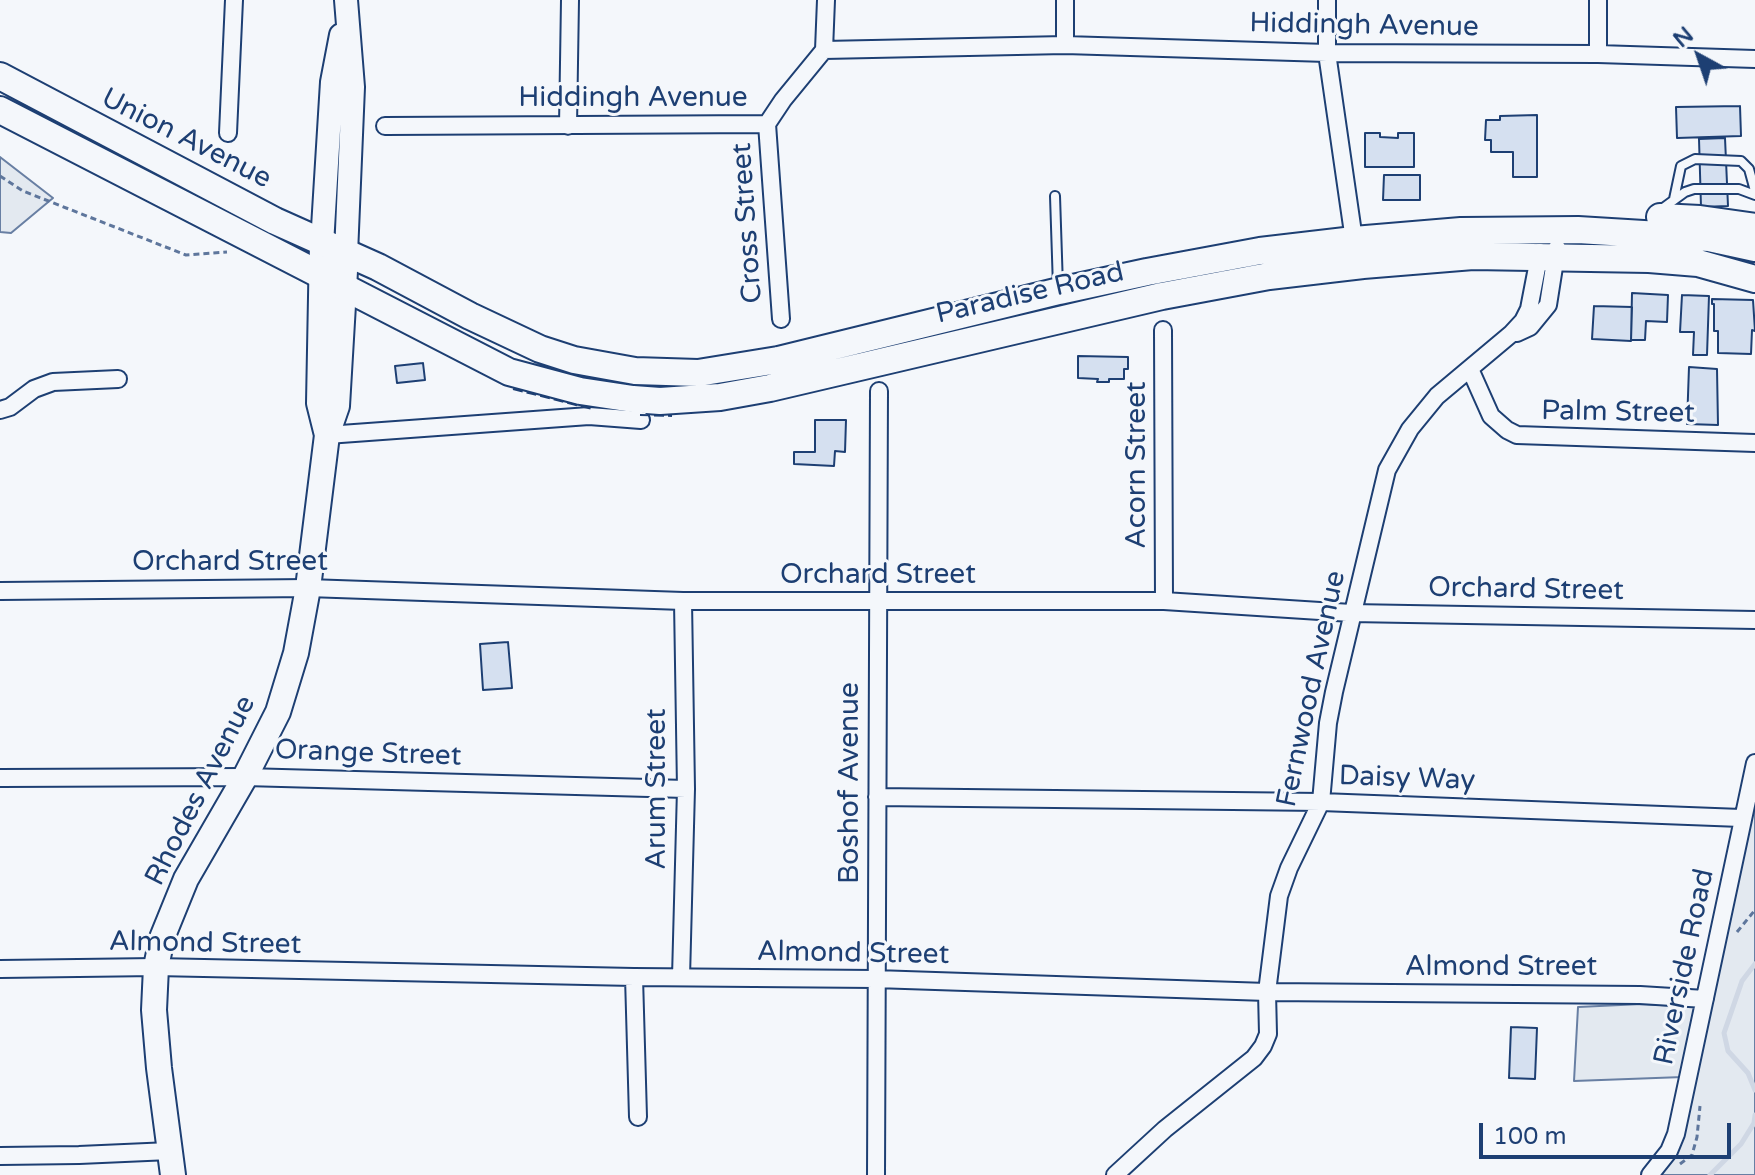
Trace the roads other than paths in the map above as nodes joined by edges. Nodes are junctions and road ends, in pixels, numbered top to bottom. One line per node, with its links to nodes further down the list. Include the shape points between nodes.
1 (234, 0): 18 (street)
2 (570, 0): 17 (street)
3 (826, 0): 9 (street)
4 (1065, 0): 8 (street)
5 (1327, 0): 10 (street)
6 (1598, 0): 11 (street)
7 (346, 3): 28 (main road, via 332,82)
8 (1065, 45): 9 (street, Hiddingh Avenue); 10 (street, Hiddingh Avenue)
9 (824, 50): 15 (street, Hiddingh Avenue)
10 (1327, 53): 11 (street, Hiddingh Avenue); 26 (street)
11 (1598, 54): 12 (street, Hiddingh Avenue)
12 (1755, 59)
13 (0, 76): 28 (highway, Union Avenue)
14 (0, 110): 31 (highway)
15 (767, 124): 17 (street, Hiddingh Avenue); 33 (street, Cross Street)
16 (385, 126): 17 (street, Hiddingh Avenue)
17 (568, 126)
18 (228, 133)
19 (1755, 193): 21 (lane, via 1701,188); 21 (lane, via 1749,169 1741,161 1695,159 1681,166)
20 (1055, 196): 32 (lane)
21 (1674, 199): 22 (lane)
22 (1652, 216): 23 (highway); 25 (highway, via 1631,216)
23 (1755, 227)
24 (1551, 230): 25 (highway, Paradise Road); 26 (highway, Paradise Road); 29 (street, Fernwood Avenue)
25 (1604, 231): 27 (highway, Paradise Road, via 1709,238)
26 (1354, 240): 32 (highway, Paradise Road, via 1214,259)
27 (1755, 248)
28 (334, 249): 31 (main road, Rhodes Avenue); 32 (highway, Paradise Road, via 540,349 635,371 698,373 778,360)
29 (1548, 257): 30 (highway, Paradise Road, via 1698,263); 31 (highway, Paradise Road, via 1473,256 1269,276 1162,296 781,386 660,401 580,391 509,372); 35 (street, Fernwood Avenue, via 1545,311)
30 (1755, 279)
31 (332, 281): 40 (main road, Rhodes Avenue, via 337,406)
32 (1059, 291)
33 (781, 319)
34 (1163, 330): 45 (street, Acorn Street)
35 (1470, 369): 41 (street, Palm Street, via 1491,416 1517,435); 47 (street, Fernwood Avenue, via 1437,396 1387,470)
36 (118, 379): 38 (street, via 53,382)
37 (879, 391): 46 (street, Boshof Avenue)
38 (0, 410)
39 (641, 420): 40 (street, via 589,416)
40 (327, 435): 42 (main road, Rhodes Avenue)
41 (1755, 443)
42 (308, 588): 43 (street, Orchard Street); 44 (street, Orchard Street); 50 (main road, Rhodes Avenue, via 278,712)
43 (0, 591)
44 (683, 601): 46 (street, Orchard Street); 52 (street, Arum Street)
45 (1164, 601): 46 (street, Orchard Street); 47 (street, Orchard Street)
46 (877, 602): 53 (street, Boshof Avenue)
47 (1351, 613): 48 (street, Orchard Street); 54 (street, Fernwood Avenue, via 1328,723)
48 (1755, 620)
49 (1755, 763): 55 (street, Riverside Road)
50 (245, 777): 51 (street, Orange Street); 52 (street, Orange Street); 56 (main road, Rhodes Avenue, via 186,879)
51 (0, 778)
52 (686, 789): 59 (street, Arum Street)
53 (877, 797): 54 (street, Daisy Way); 60 (street, Boshof Avenue)
54 (1321, 802): 55 (street, Daisy Way); 61 (street, Fernwood Avenue, via 1279,896)
55 (1741, 818): 62 (street, Riverside Road)
56 (156, 967): 57 (street, Almond Street); 58 (street, Almond Street); 65 (main road, Rhodes Avenue, via 154,1010)
57 (0, 969)
58 (634, 977): 59 (street, Almond Street); 63 (street)
59 (681, 977): 60 (street, Almond Street)
60 (875, 979): 61 (street, Almond Street); 66 (street, Boshof Avenue)
61 (1267, 992): 62 (street, Almond Street); 67 (street, Fernwood Avenue, via 1268,1034 1254,1058)
62 (1705, 999): 68 (street, Riverside Road, via 1674,1142)
63 (638, 1117)
64 (0, 1156): 65 (street, via 79,1155)
65 (172, 1163)
66 (876, 1175)
67 (1115, 1175)
68 (1650, 1175)

